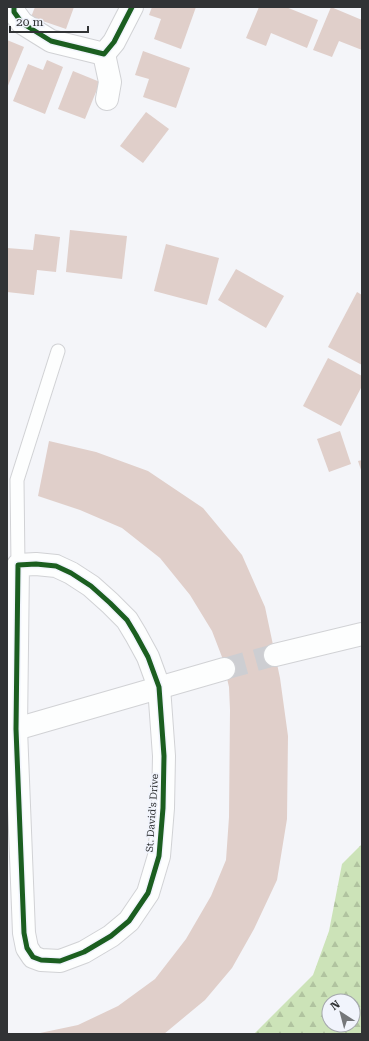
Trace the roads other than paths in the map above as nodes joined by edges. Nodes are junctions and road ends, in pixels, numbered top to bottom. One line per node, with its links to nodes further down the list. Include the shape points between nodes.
1 (14, 7): 3 (street, via 14,12 22,23 50,41)
2 (132, 7): 3 (street, via 114,42)
3 (104, 54): 4 (street, via 110,82)
4 (107, 99)
5 (58, 351): 6 (lane, via 17,480)
6 (18, 564): 10 (street, St. David's Drive, via 56,566 91,586 127,620 148,657); 11 (street, St. David's Drive)
7 (362, 634): 8 (street)
8 (275, 655)
9 (224, 669): 10 (street)
10 (159, 686): 11 (street); 11 (street, St. David's Drive, via 164,756 163,808 159,856 148,893 129,921 111,936 84,952 60,961 33,957 27,948)
11 (12, 729)

